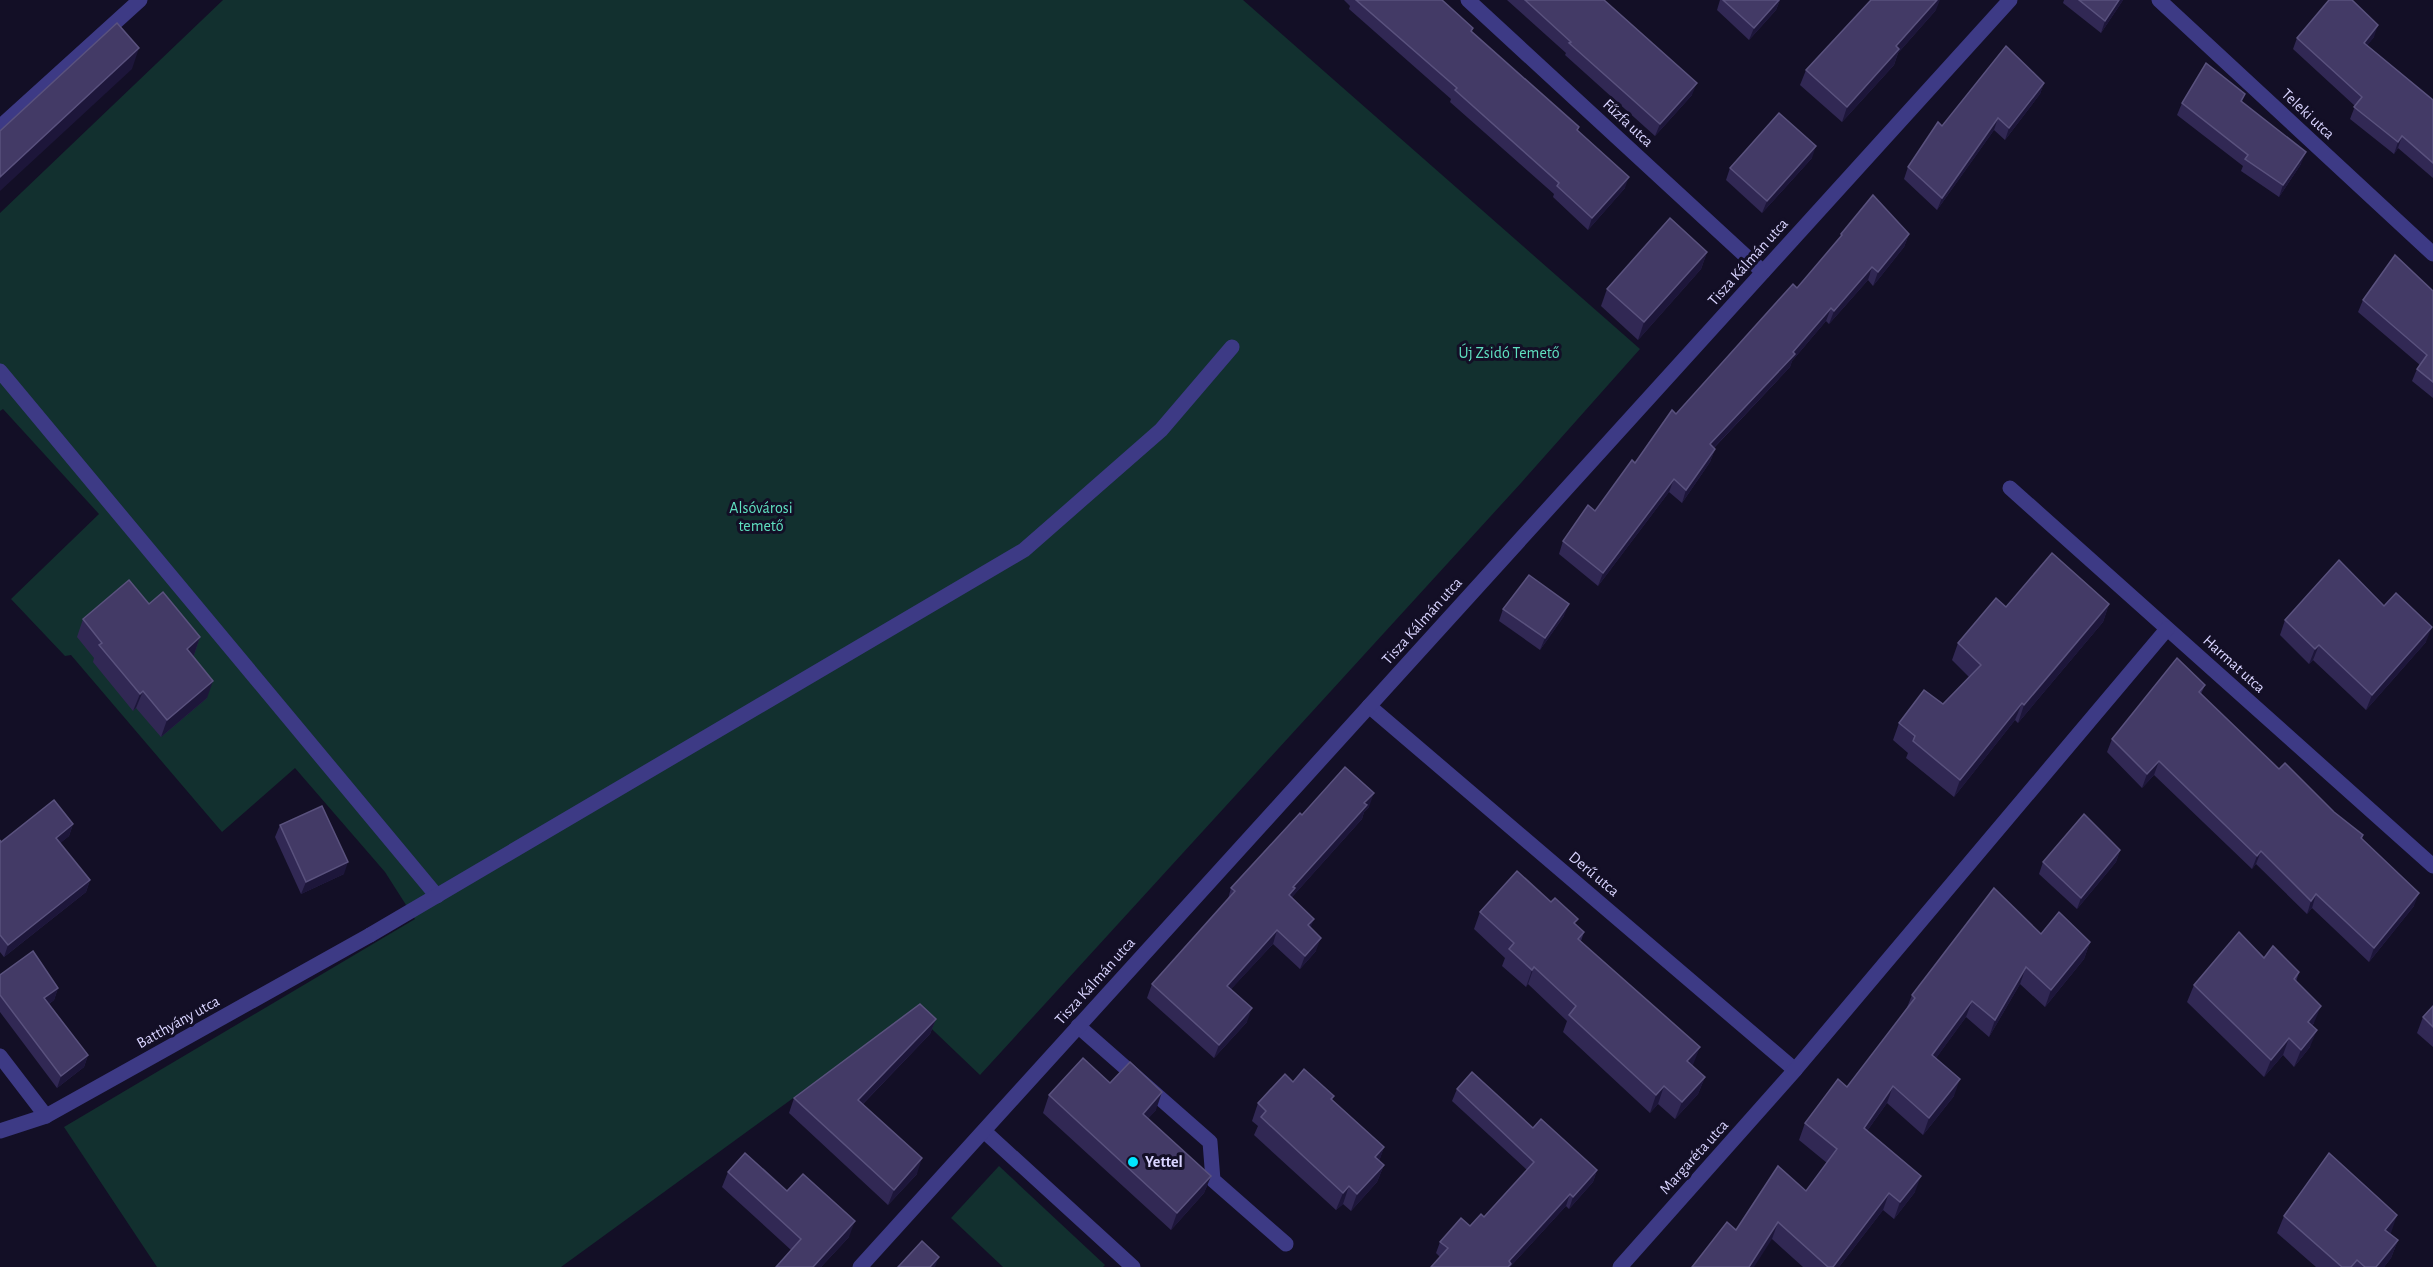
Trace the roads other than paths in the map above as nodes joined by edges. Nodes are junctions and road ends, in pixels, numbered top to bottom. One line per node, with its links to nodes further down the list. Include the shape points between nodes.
1 (140, 0): 5 (street)
2 (1467, 0): 7 (street, Fűzfa utca)
3 (2010, 0): 7 (street, Tisza Kálmán utca)
4 (2159, 0): 6 (street, Teleki utca)
5 (0, 127)
6 (2433, 254)
7 (1763, 272): 12 (street, Tisza Kálmán utca)
8 (1232, 347): 14 (street, Batthyány utca, via 1161,430 1023,550)
9 (0, 371): 14 (street)
10 (2010, 488): 11 (street, Harmat utca)
11 (2168, 629): 13 (street, Harmat utca); 17 (street, Margaréta utca)
12 (1369, 706): 15 (street, Tisza Kálmán utca); 17 (street, Derű utca)
13 (2433, 866)
14 (437, 896): 18 (street, Batthyány utca)
15 (1078, 1026): 20 (street, Tisza Kálmán utca); 21 (street, via 1210,1143 1213,1180)
16 (0, 1056): 18 (street)
17 (1795, 1070): 24 (street, Margaréta utca)
18 (46, 1116): 19 (street, Batthyány utca)
19 (0, 1131)
20 (984, 1131): 22 (street, Tisza Kálmán utca); 23 (street)
21 (1286, 1244)
22 (860, 1267)
23 (1133, 1267)
24 (1620, 1267)

